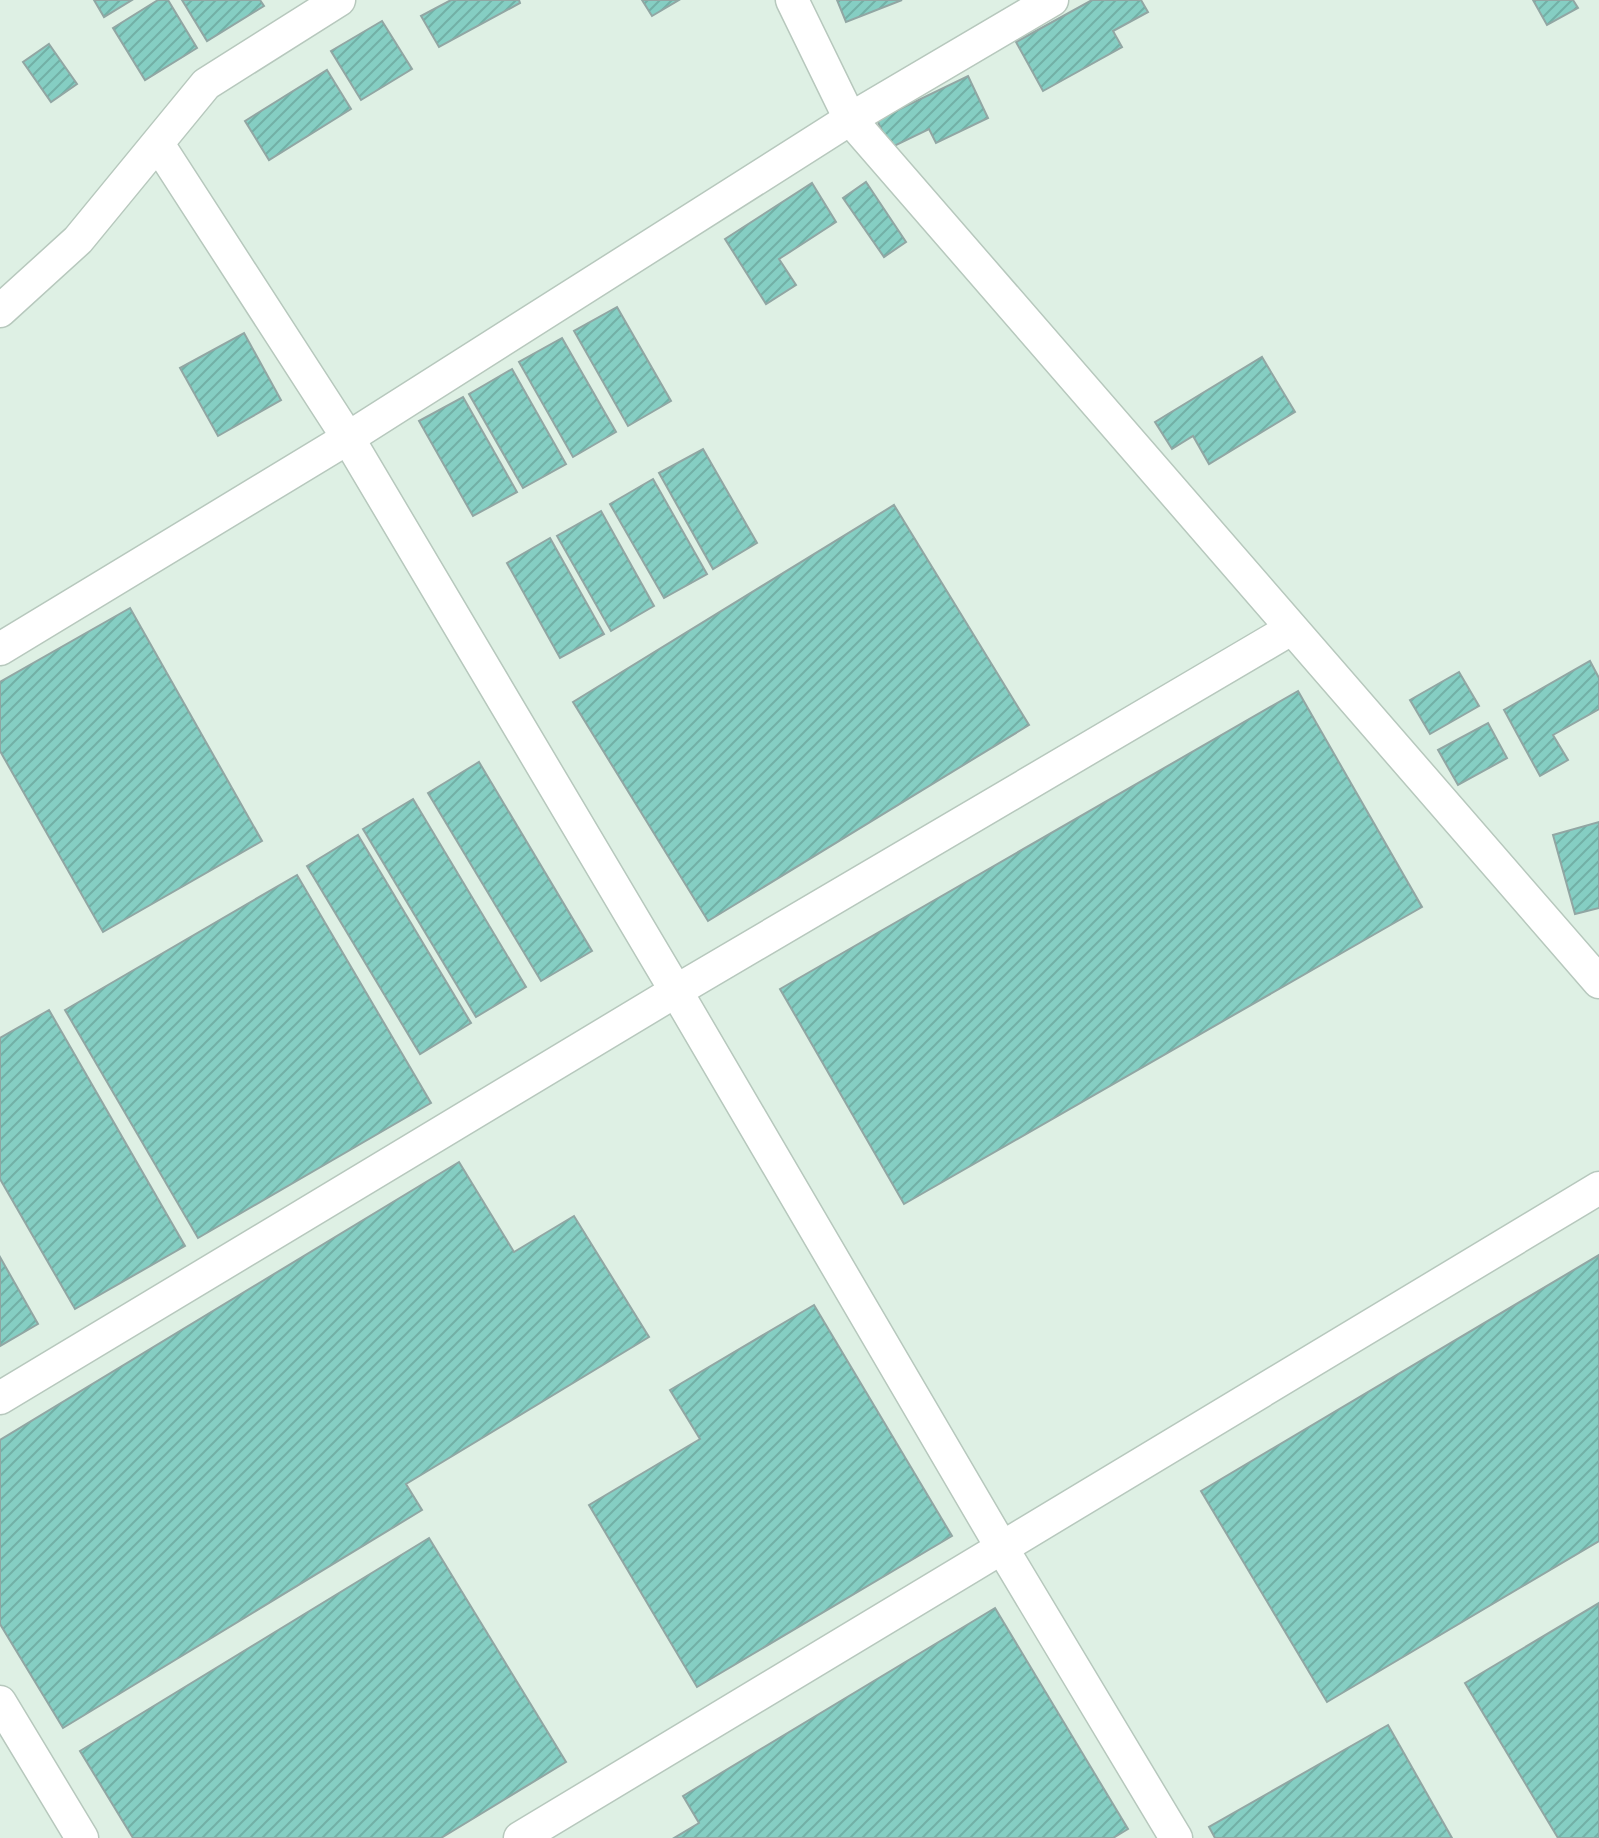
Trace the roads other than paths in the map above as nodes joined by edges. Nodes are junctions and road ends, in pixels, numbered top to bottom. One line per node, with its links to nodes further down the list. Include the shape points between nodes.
1 (339, 0): 5 (street, via 206,84)
2 (792, 0): 4 (street)
3 (1052, 0): 4 (street)
4 (850, 119): 7 (street); 8 (street)
5 (158, 144): 6 (street, via 78,240); 7 (street)
6 (0, 311)
7 (348, 438): 9 (street); 11 (street)
8 (1291, 629): 10 (street); 11 (street)
9 (0, 649)
10 (1599, 982)
11 (676, 991): 13 (street); 14 (street)
12 (1599, 1188): 14 (street)
13 (0, 1398)
14 (1002, 1548): 17 (street); 18 (street)
15 (0, 1702): 16 (street)
16 (82, 1838)
17 (520, 1838)
18 (1176, 1838)

